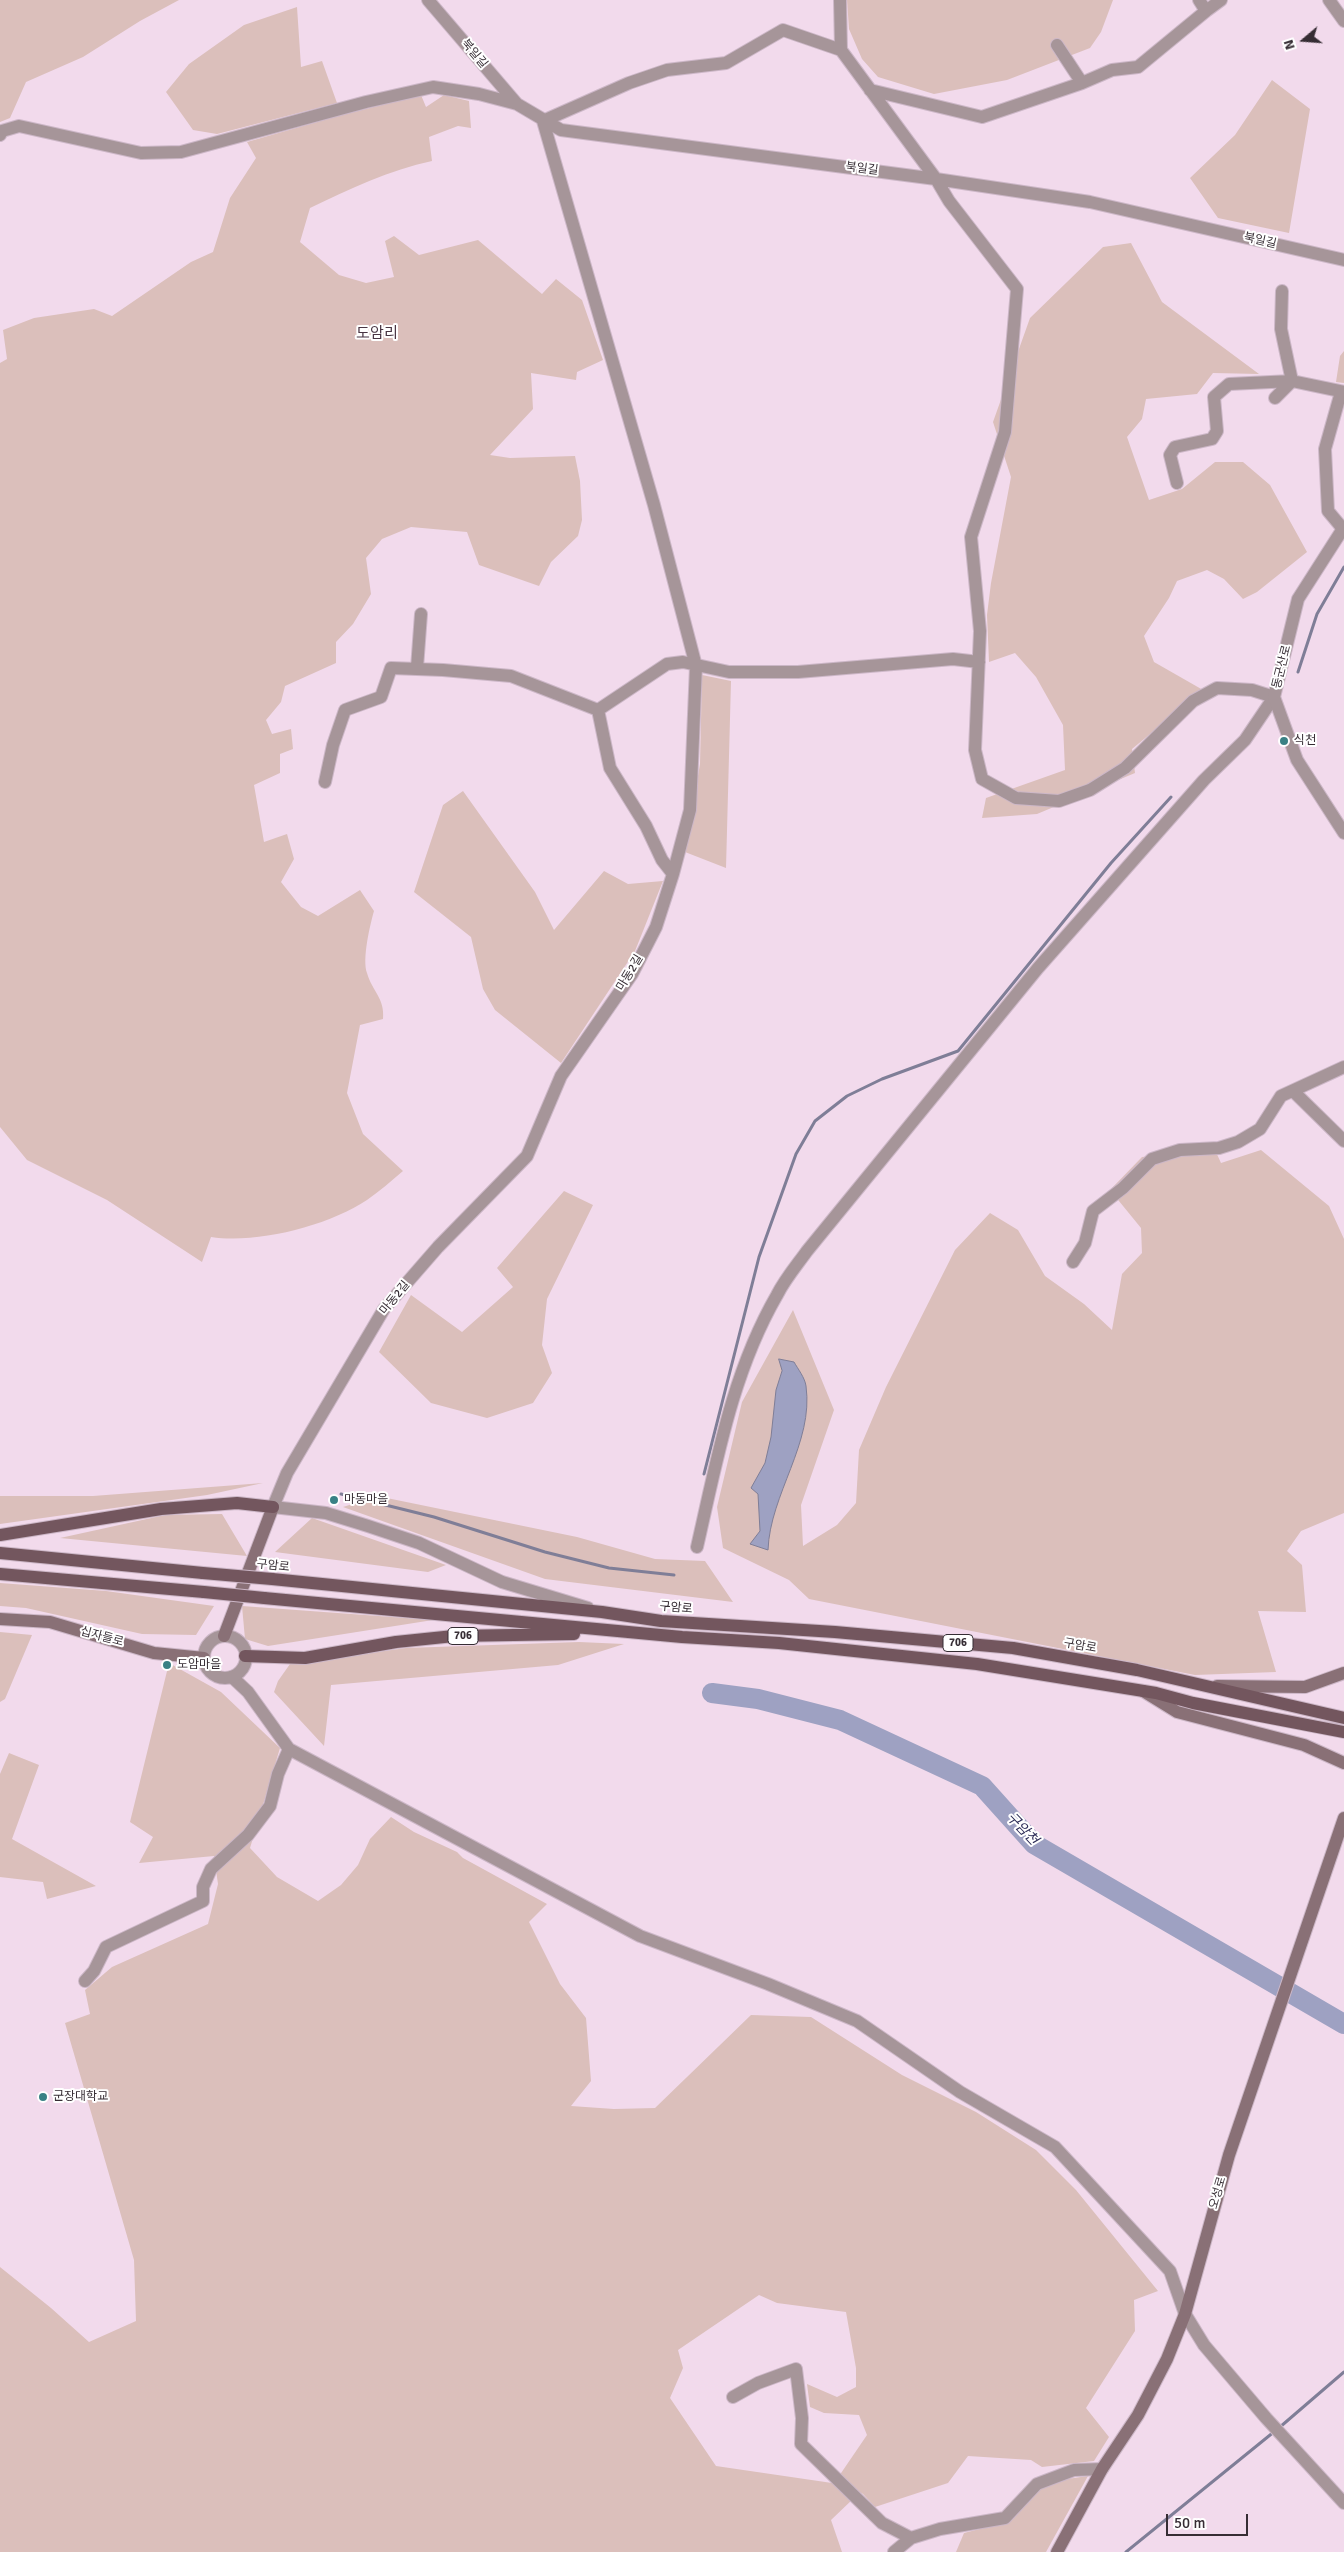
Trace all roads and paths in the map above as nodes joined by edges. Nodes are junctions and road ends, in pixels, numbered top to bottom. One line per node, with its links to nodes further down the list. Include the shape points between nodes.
1 (428, 0): 11 (street, 북일길)
2 (840, 0): 8 (street)
3 (1221, 0): 5 (street)
4 (1329, 0): 6 (street)
5 (1203, 5): 9 (street, via 1138,67 1112,70)
6 (1344, 21)
7 (1057, 45): 9 (street)
8 (841, 50): 10 (street); 12 (street, via 783,30 726,63 667,70)
9 (1082, 83): 10 (street, via 982,117)
10 (870, 90): 14 (street)
11 (517, 104): 12 (street, 북일길); 13 (street, via 433,87 181,152 141,153 19,126 2,131)
12 (543, 121): 14 (street, 북일길, via 561,130); 24 (street, 마동2길, via 654,505)
13 (0, 135)
14 (936, 179): 15 (street, 북일길, via 1090,202); 23 (street, via 949,201 1017,289 1005,432 971,537 980,631)
15 (1344, 260)
16 (1282, 291): 17 (street, via 1281,329)
17 (1292, 382): 18 (street); 19 (street); 20 (street, via 1229,384 1214,397 1217,432 1212,439 1176,447 1170,455)
18 (1342, 392): 21 (street, via 1325,449 1328,511)
19 (1274, 398)
20 (1177, 483)
21 (1343, 528): 26 (street, 동군산로, via 1298,599)
22 (421, 614): 25 (street)
23 (978, 662): 24 (street, via 953,659 798,672 729,672); 26 (street, via 974,750 982,779 1016,798 1059,801 1090,790 1125,768 1193,701 1216,688 1252,690)
24 (696, 666): 27 (street, via 683,662 667,664); 30 (street, 마동2길, via 690,810)
25 (417, 668): 27 (street, via 511,676); 28 (street, via 391,668 381,697 345,710)
26 (1274, 697): 29 (street, 동군산로, via 1297,760); 37 (street, via 1245,740 1204,780 1038,968 813,1244 778,1293 757,1334 731,1404)
27 (598, 710): 30 (street, via 610,768)
28 (325, 782)
29 (1344, 833)
30 (673, 874): 35 (street, 마동2길, via 656,927 632,974 562,1076 527,1156 457,1226 384,1309 287,1472)
31 (1344, 1067): 32 (street)
32 (1293, 1091): 33 (street); 34 (street, via 1281,1096 1260,1129 1238,1142 1219,1148 1180,1150 1152,1159 1093,1212 1085,1243)
33 (1344, 1141)
34 (1073, 1262)
35 (273, 1507): 36 (main road, via 237,1502 161,1509); 40 (street, 706, via 326,1513 368,1526 419,1543 502,1582); 42 (main road)
36 (0, 1535)
37 (697, 1547)
38 (0, 1553): 40 (main road, 구암로, bridge)
39 (0, 1574): 43 (main road, bridge)
40 (602, 1612): 48 (main road, 구암로 / 706, via 661,1621 1012,1648)
41 (0, 1619): 45 (main road, 십자들로, via 50,1622 154,1653)
42 (224, 1636): 44 (street, via 241,1644); 45 (street, via 212,1641)
43 (682, 1637): 44 (main road, 706, via 454,1636 396,1642 305,1658); 49 (main road, 706, via 779,1643 977,1664)
44 (245, 1656): 47 (street, via 242,1668)
45 (204, 1658): 47 (street, via 213,1675)
46 (1344, 1673): 48 (main road, via 1305,1687)
47 (232, 1676): 52 (street, via 248,1692)
48 (1208, 1686): 50 (main road, 구암로 / 706)
49 (1143, 1691): 51 (main road, 706); 53 (main road, via 1177,1712 1304,1745)
50 (1344, 1718)
51 (1344, 1732)
52 (289, 1749): 55 (street, via 278,1774 270,1806 248,1836 211,1869 203,1887 203,1901 106,1947 94,1971); 56 (street, via 640,1936 857,2021 960,2092 1055,2147 1170,2271)
53 (1344, 1763)
54 (1344, 1818): 56 (main road, 오성로, via 1229,2156)
55 (85, 1980)
56 (1185, 2314): 58 (main road, 오성로, via 1167,2359 1138,2415); 59 (street, via 1204,2345)
57 (733, 2397): 60 (street, via 758,2383 796,2369 802,2418 801,2444 882,2523)
58 (1102, 2469): 60 (street, via 1074,2470 1037,2484 1005,2518 940,2529); 62 (main road, 오성로)
59 (1344, 2503)
60 (911, 2538): 61 (street)
61 (894, 2552)
62 (1057, 2552)

